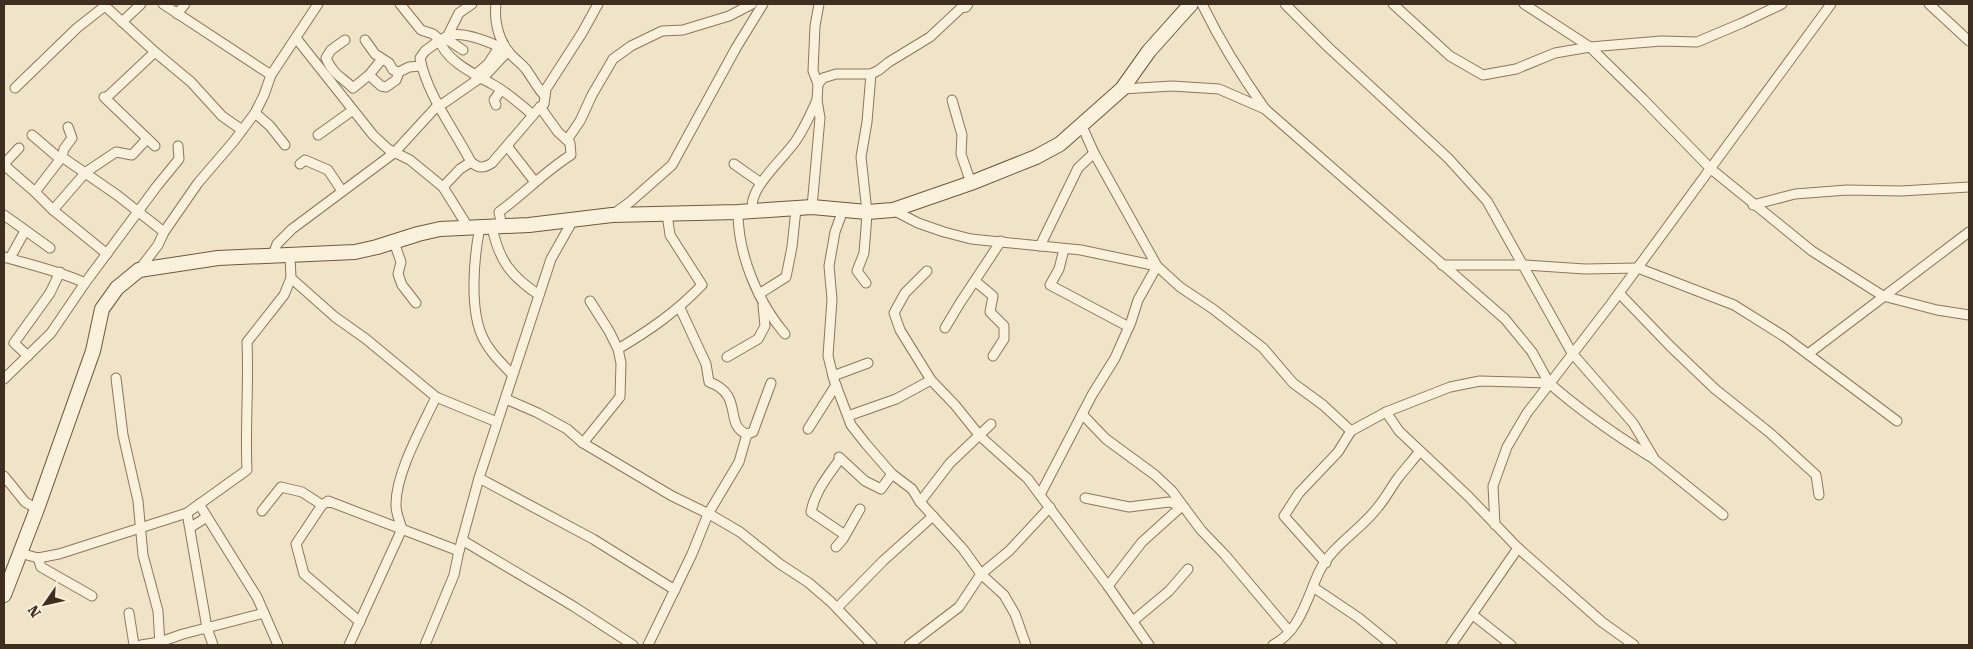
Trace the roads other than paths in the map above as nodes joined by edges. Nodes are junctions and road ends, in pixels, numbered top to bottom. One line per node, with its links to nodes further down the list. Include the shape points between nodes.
1 (141, 4): 22 (street)
2 (162, 4): 21 (street)
3 (185, 4): 21 (street)
4 (318, 4): 23 (street)
5 (400, 4): 24 (street, via 421,30)
6 (472, 4): 24 (street, via 459,13)
7 (496, 4): 29 (street, via 494,16)
8 (598, 4): 43 (street, via 546,89)
9 (752, 4): 59 (street, via 729,16 683,30 662,31 630,46 613,59)
10 (764, 4): 92 (street, via 672,165)
11 (819, 4): 39 (street, via 813,71)
12 (968, 4): 35 (street, via 930,37)
13 (1191, 4): 41 (main road, via 1148,51)
14 (1202, 4): 49 (street, via 1242,78)
15 (1284, 4): 109 (street, via 1448,158 1488,201)
16 (1393, 4): 28 (street, via 1450,56 1483,75 1516,69 1554,53)
17 (1524, 4): 28 (street)
18 (1782, 4): 28 (street, via 1697,42 1661,41)
19 (1831, 4): 72 (street)
20 (1929, 4): 27 (street)
21 (177, 14): 36 (street)
22 (122, 22): 31 (street); 40 (street, via 105,6)
23 (296, 38): 36 (street); 50 (street)
24 (444, 38): 29 (street, via 458,35 475,38); 30 (street); 33 (street, via 424,51 420,58); 38 (street, via 444,51)
25 (345, 40): 37 (street, via 326,58 330,66 337,76 354,88)
26 (365, 40): 32 (street)
27 (1969, 41)
28 (1590, 47): 72 (street)
29 (504, 49): 38 (street); 43 (street, via 524,67)
30 (463, 50)
31 (155, 52): 55 (street, via 191,82 222,116); 58 (street, via 105,97)
32 (382, 59): 34 (street); 37 (street)
33 (421, 66): 34 (street); 46 (street)
34 (399, 72): 37 (street, via 396,80 386,87)
35 (870, 74): 39 (street, via 836,74 823,78); 90 (street, via 862,157)
36 (271, 75): 51 (street)
37 (369, 75)
38 (479, 78): 42 (street); 46 (street)
39 (818, 84): 44 (street)
40 (15, 88)
41 (1122, 89): 49 (street, via 1172,86 1219,89); 53 (main road)
42 (501, 90): 47 (street, via 494,100); 52 (street)
43 (546, 96): 48 (street)
44 (817, 100): 75 (street, via 797,140); 82 (street, via 820,118)
45 (952, 100): 76 (street, via 962,135 961,154)
46 (438, 105): 65 (street); 68 (street)
47 (496, 105)
48 (540, 107): 52 (street); 59 (street)
49 (1265, 109): 108 (street)
50 (353, 110): 57 (street); 65 (street, via 373,136)
51 (255, 113): 55 (street); 60 (street)
52 (533, 115): 63 (street)
53 (1082, 126): 66 (street); 76 (main road, via 1060,144 1036,157)
54 (68, 127): 67 (street, via 72,138)
55 (242, 130): 97 (street, via 198,183)
56 (32, 135): 67 (street)
57 (318, 135)
58 (147, 140): 61 (street); 73 (street, via 132,155 116,152)
59 (567, 140): 74 (street, via 571,155)
60 (285, 145)
61 (155, 146)
62 (178, 146): 88 (street, via 179,159)
63 (507, 146): 68 (street, via 486,167 477,167); 74 (street)
64 (20, 148): 71 (street)
65 (394, 153): 77 (street, via 410,160); 79 (street)
66 (1094, 153): 101 (street, via 1078,168); 110 (street)
67 (61, 158): 73 (street); 80 (street)
68 (471, 162): 77 (street)
69 (300, 164): 79 (street, via 305,160 328,170)
70 (734, 164): 75 (street)
71 (4, 165): 80 (street)
72 (1711, 170): 81 (street); 111 (street)
73 (86, 172): 84 (street); 88 (street)
74 (535, 182): 95 (street)
75 (761, 183): 87 (street)
76 (971, 183): 86 (main road)
77 (443, 187): 95 (street)
78 (1969, 187): 81 (street, via 1795,194)
79 (342, 191): 105 (street, via 292,229 277,244)
80 (35, 192): 84 (street)
81 (1753, 205): 121 (street, via 1812,251)
82 (812, 207): 83 (main road); 85 (main road)
83 (796, 209): 87 (main road); 122 (street, via 786,277)
84 (53, 210): 104 (street)
85 (843, 210): 90 (main road); 138 (street, via 829,266 832,299 828,356)
86 (892, 210): 90 (main road); 99 (street, via 944,232 971,239)
87 (753, 211): 89 (main road)
88 (139, 212): 97 (street); 104 (street)
89 (738, 212): 91 (main road); 122 (street, via 746,256)
90 (867, 212): 118 (street, via 864,254 857,271)
91 (667, 214): 92 (main road); 125 (street, via 670,235 702,285)
92 (612, 215): 94 (main road)
93 (4, 216): 96 (street)
94 (573, 220): 95 (main road); 120 (street, via 551,258)
95 (486, 227): 100 (main road, via 433,231); 120 (street, via 508,267 523,284); 137 (street, via 474,274 478,324 491,351)
96 (25, 231): 102 (street); 107 (street)
97 (164, 232): 112 (street)
98 (1969, 232): 121 (street)
99 (1002, 241): 101 (street); 116 (street)
100 (394, 242): 106 (main road, via 355,252); 124 (street, via 401,262 398,274)
101 (1040, 246): 103 (street)
102 (50, 248)
103 (1064, 248): 110 (street); 127 (street, via 1059,269 1050,286)
104 (107, 254): 117 (street)
105 (273, 255): 106 (main road); 112 (main road, via 218,258)
106 (290, 256): 115 (street)
107 (7, 258): 114 (street)
108 (1442, 265): 109 (street); 143 (street, via 1505,319 1532,352)
109 (1524, 265): 111 (street); 131 (street)
110 (1157, 266): 127 (street, via 1138,300); 154 (street, via 1180,287 1263,348 1293,383)
111 (1638, 268): 119 (street); 132 (street, via 1734,305)
112 (139, 270): 171 (main road, via 117,288 102,309 93,351)
113 (927, 271): 141 (street, via 905,293 894,313 900,330)
114 (60, 272): 117 (street); 133 (street, via 50,293 14,343)
115 (291, 278): 145 (street); 167 (street, via 284,295 248,342 247,470)
116 (975, 281): 128 (street); 134 (street, via 993,296 990,312 1004,326 1004,339)
117 (85, 283): 133 (street, via 51,333)
118 (866, 283)
119 (1619, 293): 131 (street); 164 (street, via 1714,388 1816,475)
120 (539, 295): 137 (street)
121 (1883, 296): 126 (street); 132 (street)
122 (761, 297): 129 (street); 135 (street, via 765,326 758,339)
123 (590, 301): 130 (street)
124 (416, 304)
125 (680, 308): 130 (street); 155 (street, via 706,364 709,382 718,385 728,395 734,421 740,431)
126 (1969, 315)
127 (1129, 327): 148 (street)
128 (945, 328)
129 (785, 334)
130 (618, 349): 157 (street, via 620,397)
131 (1572, 353): 143 (street); 159 (street, via 1633,423)
132 (1808, 354): 150 (street)
133 (28, 356): 140 (street)
134 (993, 356)
135 (727, 357)
136 (868, 363): 138 (street)
137 (512, 374): 146 (street)
138 (833, 376): 144 (street)
139 (116, 378): 180 (street, via 123,435)
140 (4, 379)
141 (932, 380): 149 (street, via 896,399); 156 (street)
142 (772, 383): 155 (street, via 753,432)
143 (1549, 383): 147 (street, via 1480,381 1450,387); 159 (street, via 1613,434); 179 (street, via 1507,446 1493,486)
144 (836, 385): 149 (street); 153 (street)
145 (436, 397): 151 (street); 182 (street, via 397,490 396,508)
146 (506, 399): 151 (street); 157 (street, via 538,413)
147 (1386, 412): 154 (street); 158 (street, via 1399,432)
148 (1082, 414): 163 (street); 169 (street, via 1106,440 1155,475)
149 (848, 416): 160 (street, via 851,425)
150 (1897, 421)
151 (497, 422): 162 (street)
152 (991, 424): 156 (street)
153 (808, 429)
154 (1351, 431): 190 (street, via 1338,452 1299,493 1284,516)
155 (747, 434): 175 (street, via 739,462)
156 (980, 436): 163 (street, via 1028,479); 166 (street, via 950,463)
157 (583, 443): 175 (street)
158 (1420, 451): 179 (street); 190 (street, via 1378,508)
159 (1655, 460): 176 (street)
160 (892, 474): 166 (street, via 912,488); 183 (street, via 880,489 865,481 839,458 821,485 812,512)
161 (4, 476): 171 (street, via 25,502)
162 (479, 478): 184 (street); 195 (street, via 593,539)
163 (1040, 495): 170 (street)
164 (1819, 495)
165 (1084, 498): 169 (street, via 1129,508 1170,502)
166 (920, 502): 177 (street)
167 (199, 504): 174 (street); 178 (street)
168 (322, 505): 173 (street, via 302,492 281,487); 182 (street, via 328,501); 203 (street, via 296,544 304,574)
169 (1182, 506): 193 (street, via 1142,542); 205 (street)
170 (1050, 507): 192 (street, via 1009,551); 193 (street)
171 (37, 509): 188 (main road)
172 (860, 509): 183 (street)
173 (262, 511)
174 (187, 513): 180 (street); 181 (street)
175 (708, 514): 195 (street); 198 (street, via 740,532 809,582)
176 (1723, 515)
177 (933, 516): 192 (street); 198 (street)
178 (207, 518): 181 (street); 200 (street)
179 (1495, 525): 186 (street)
180 (141, 527): 189 (street); 206 (street, via 143,555 158,611)
181 (190, 527): 204 (street)
182 (402, 528): 187 (street); 203 (street)
183 (845, 535): 185 (street)
184 (462, 540): 187 (street); 213 (street)
185 (836, 547)
186 (1518, 548): 201 (street); 223 (street, via 1602,622)
187 (459, 552): 212 (street, via 454,576)
188 (20, 553): 189 (street); 196 (main road)
189 (38, 558): 197 (street, via 41,567)
190 (1326, 562): 194 (street)
191 (1188, 569): 202 (street, via 1170,591)
192 (981, 574): 216 (street, via 959,606); 217 (street, via 1004,595)
193 (1108, 586): 202 (street)
194 (1313, 588): 205 (street); 220 (street, via 1359,618)
195 (675, 590): 214 (street)
196 (4, 595)
197 (92, 596)
198 (837, 608): 215 (street)
199 (129, 613): 207 (street)
200 (264, 613): 204 (street); 210 (street)
201 (1473, 615): 221 (street); 222 (street)
202 (1133, 621): 218 (street)
203 (360, 622): 211 (street)
204 (207, 628): 206 (street); 209 (street)
205 (1289, 631): 219 (street, via 1283,640)
206 (160, 644): 208 (street)
207 (134, 645)
208 (141, 645)
209 (213, 645)
210 (278, 645)
211 (349, 645)
212 (425, 645)
213 (632, 645)
214 (648, 645)
215 (872, 645)
216 (909, 645)
217 (1026, 645)
218 (1149, 645)
219 (1273, 645)
220 (1392, 645)
221 (1451, 645)
222 (1511, 645)
223 (1634, 645)

